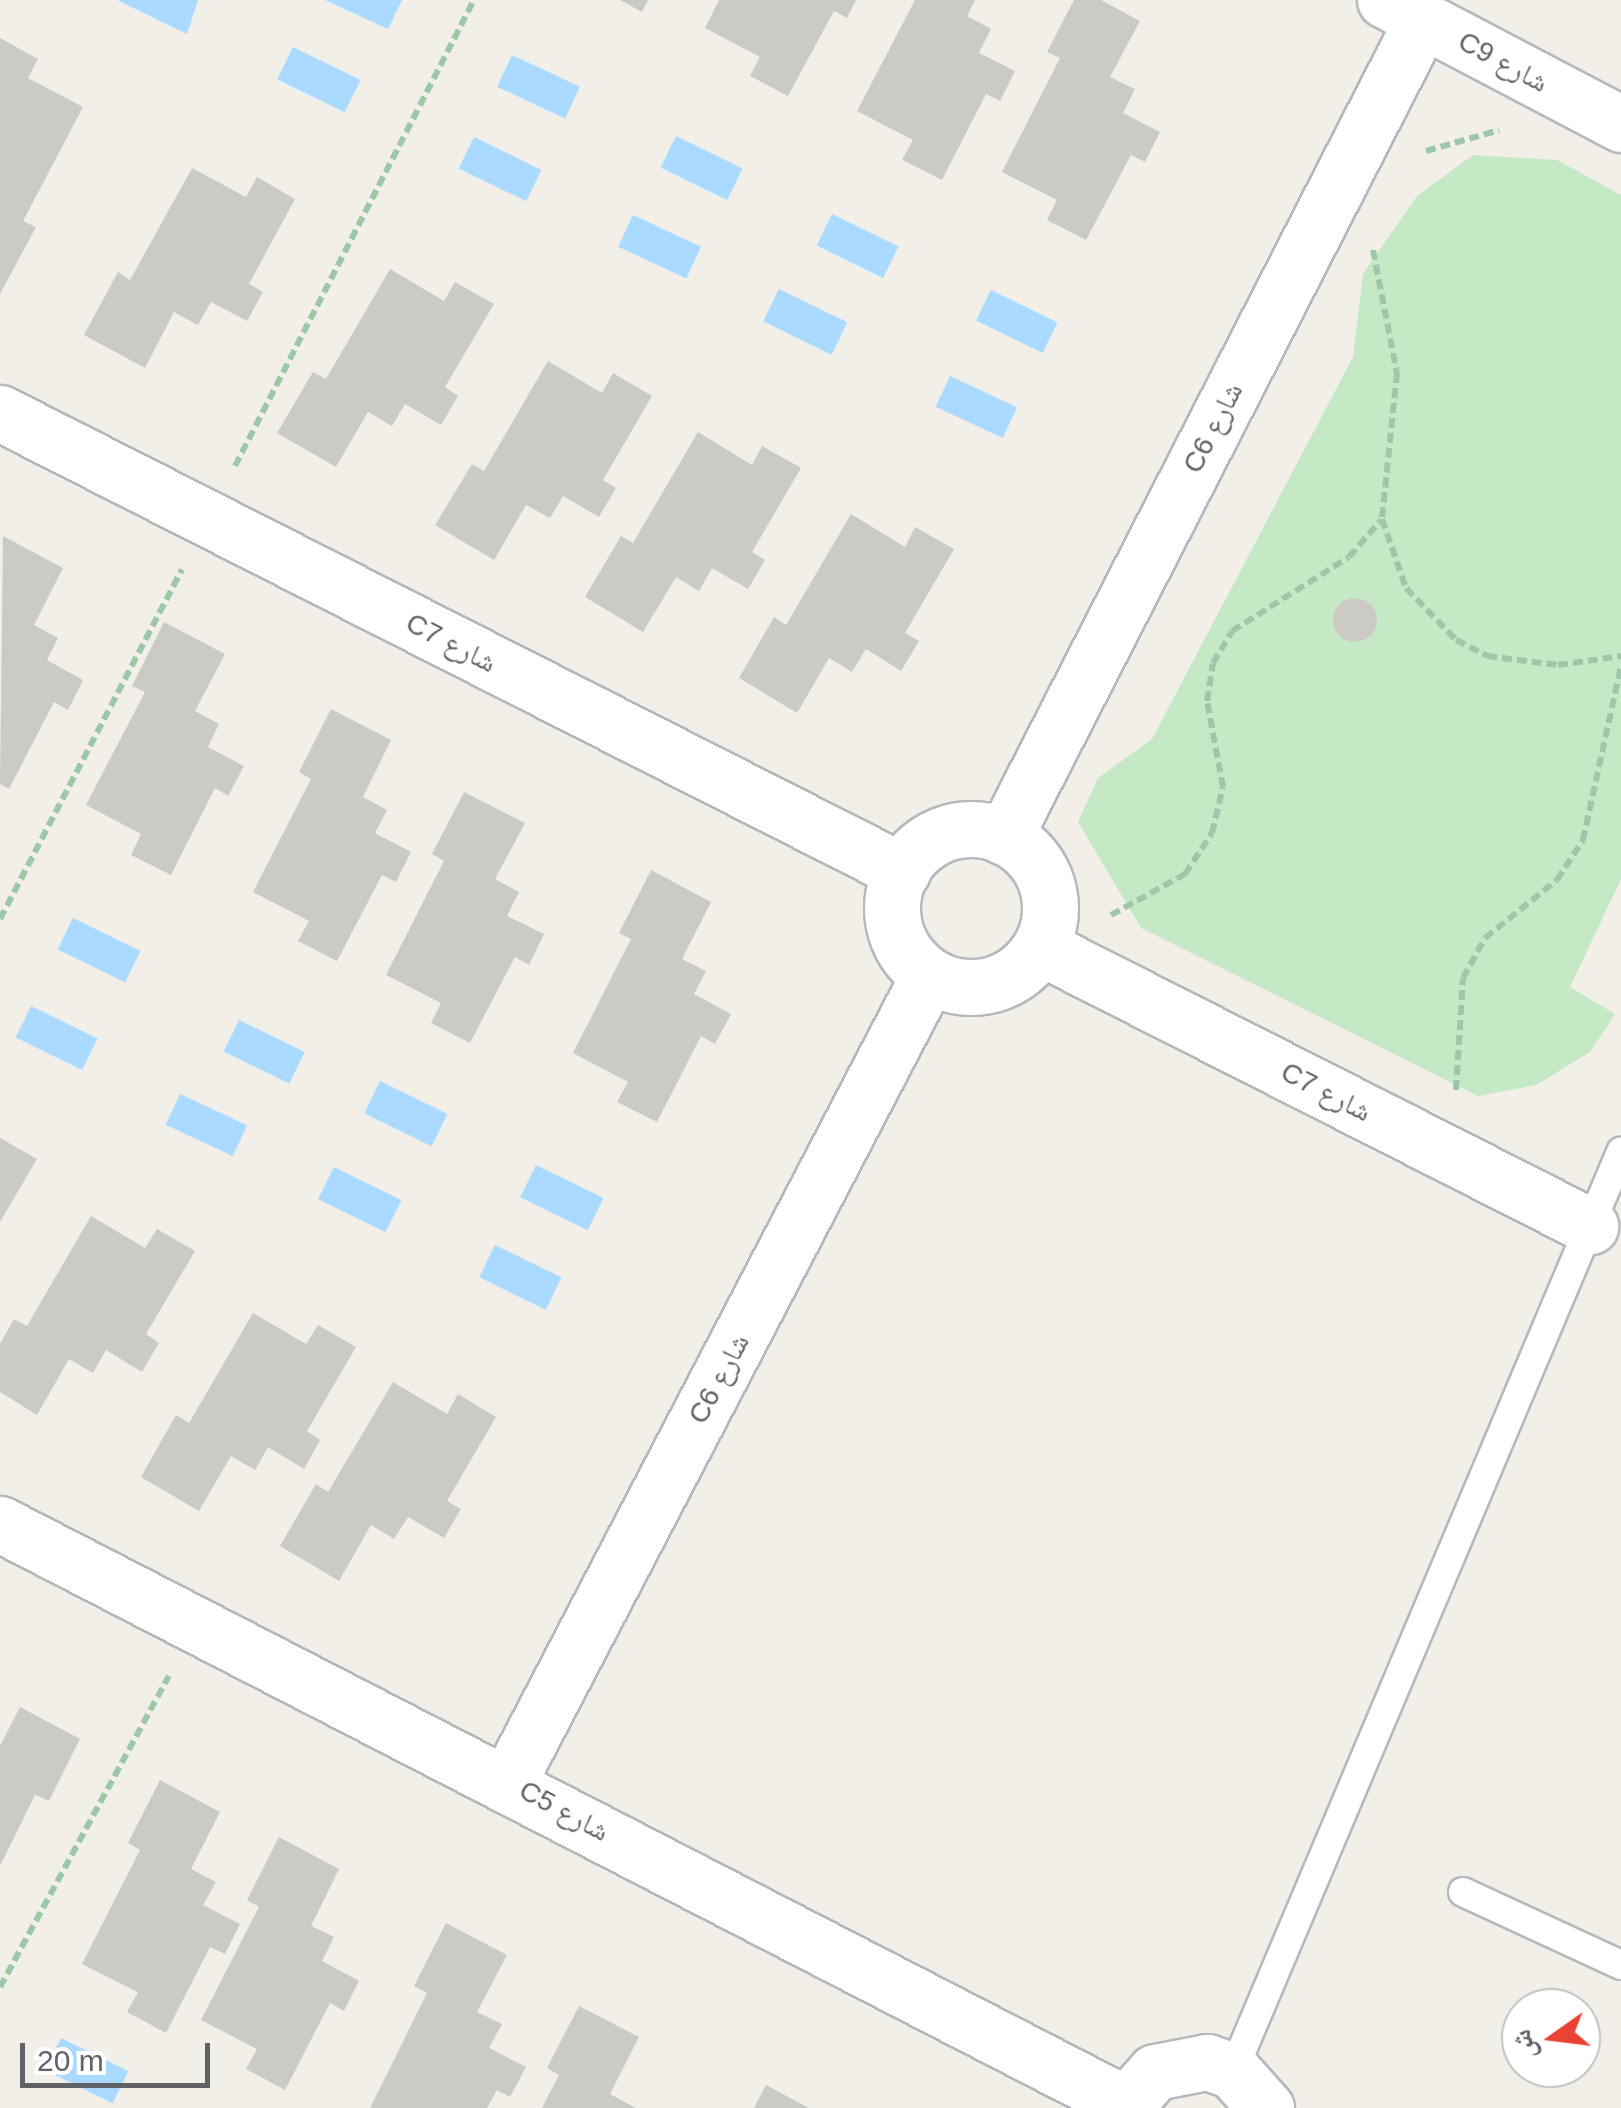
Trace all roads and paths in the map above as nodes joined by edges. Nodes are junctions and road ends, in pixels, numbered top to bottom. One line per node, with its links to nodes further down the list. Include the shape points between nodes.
1 (474, 0): 9 (path)
2 (1404, 10): 3 (street, C9 شارع); 12 (street, C6 شارع)
3 (1621, 124)
4 (1507, 130): 5 (path, via 1458,136)
5 (1415, 161)
6 (1370, 237): 8 (path, via 1397,373)
7 (0, 413): 9 (street, C7 شارع)
8 (1382, 519): 10 (path, via 1406,588 1456,640 1522,664); 15 (path, via 1349,557 1232,631 1213,663 1207,702 1223,787 1212,833 1185,874)
9 (208, 520): 13 (street, C7 شارع); 14 (path)
10 (1621, 656)
11 (1621, 665): 18 (path, via 1583,840 1557,880 1485,938 1463,978)
12 (1004, 837): 13 (street, via 956,830 931,839); 15 (street, via 1044,878)
13 (902, 871): 16 (street, via 891,906 896,934)
14 (0, 920)
15 (1051, 952): 16 (street, via 1000,982 952,986); 18 (street, C7 شارع)
16 (929, 975): 22 (street, C6 شارع)
17 (1621, 1152): 19 (lane)
18 (1445, 1153): 19 (street, C7 شارع)
19 (1590, 1226): 26 (lane)
20 (0, 1524): 21 (street, C5 شارع)
21 (198, 1624): 22 (street, C5 شارع); 25 (path)
22 (508, 1782): 27 (street, C5 شارع)
23 (1463, 1892): 24 (lane)
24 (1621, 1965)
25 (0, 1987)
26 (1249, 2089): 27 (street, via 1180,2063 1155,2072)
27 (1124, 2106)

